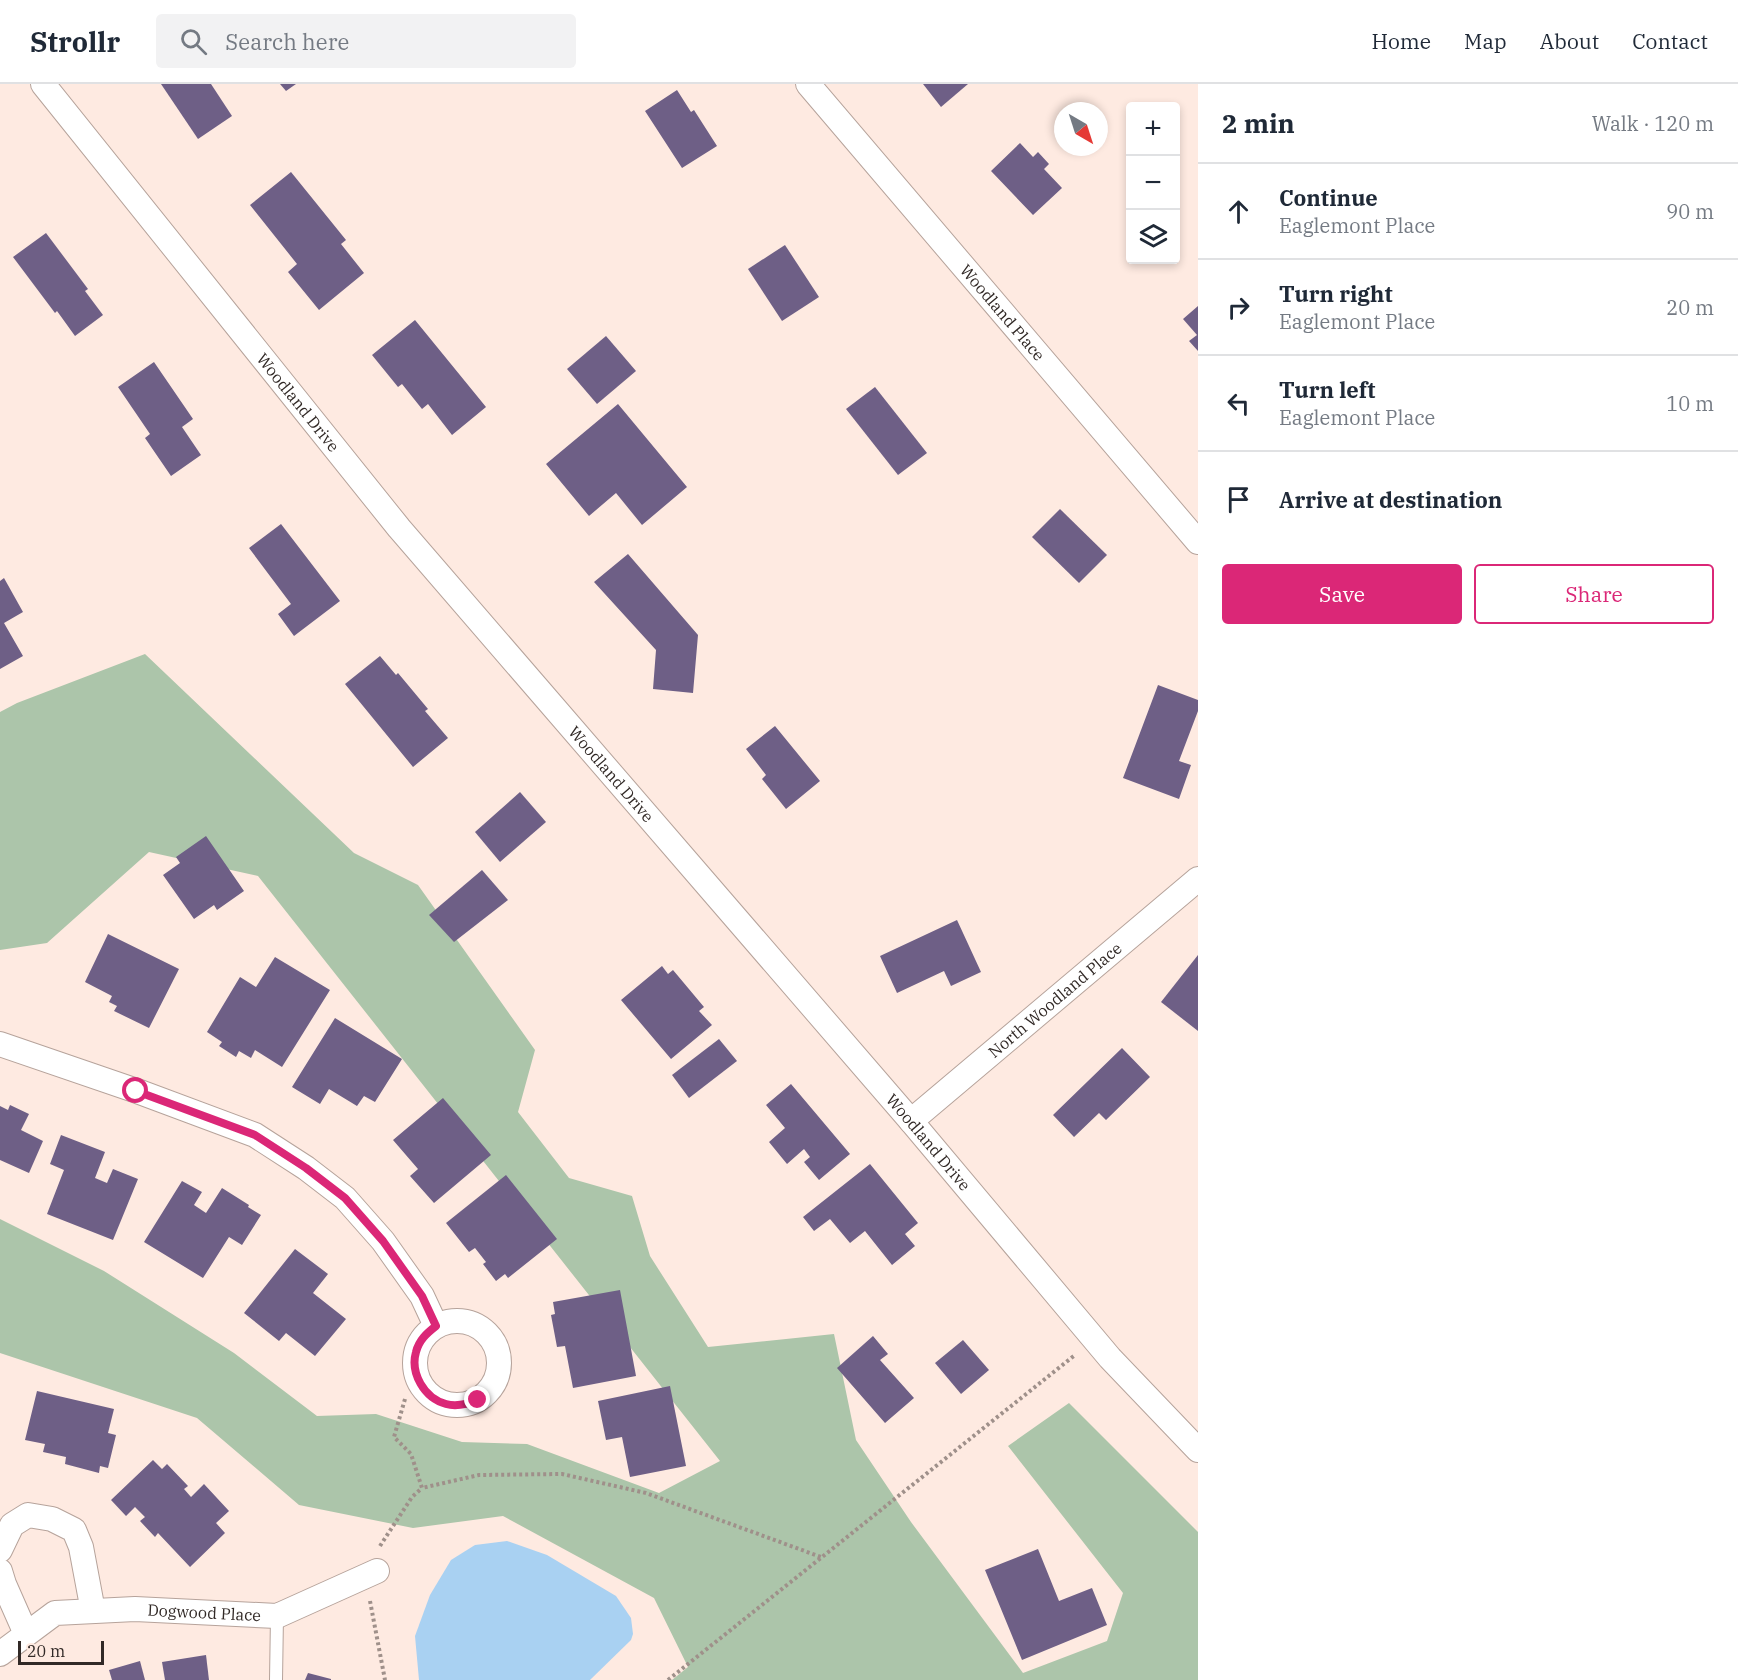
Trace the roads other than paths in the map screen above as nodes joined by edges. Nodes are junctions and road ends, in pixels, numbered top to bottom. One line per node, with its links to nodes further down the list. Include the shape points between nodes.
1 (43, 84): 6 (street, Woodland Drive, via 399,528)
2 (808, 84): 3 (street, Woodland Place)
3 (1198, 542)
4 (1198, 879): 6 (street, North Woodland Place)
5 (0, 1044): 7 (street, via 255,1135 345,1198 383,1241 422,1296)
6 (911, 1121): 8 (street, Woodland Drive, via 1110,1358)
7 (436, 1326)
8 (1198, 1450)
9 (0, 1550): 12 (street, via 12,1525 28,1515 52,1519 74,1530)
10 (0, 1571): 14 (street)
11 (377, 1571): 13 (street, Dogwood Place)
12 (93, 1611): 13 (street, Dogwood Place, via 135,1609); 14 (street, Dogwood Place, via 55,1613)
13 (277, 1616): 16 (lane)
14 (26, 1634): 15 (street, Dogwood Place)
15 (0, 1654)
16 (276, 1680)

